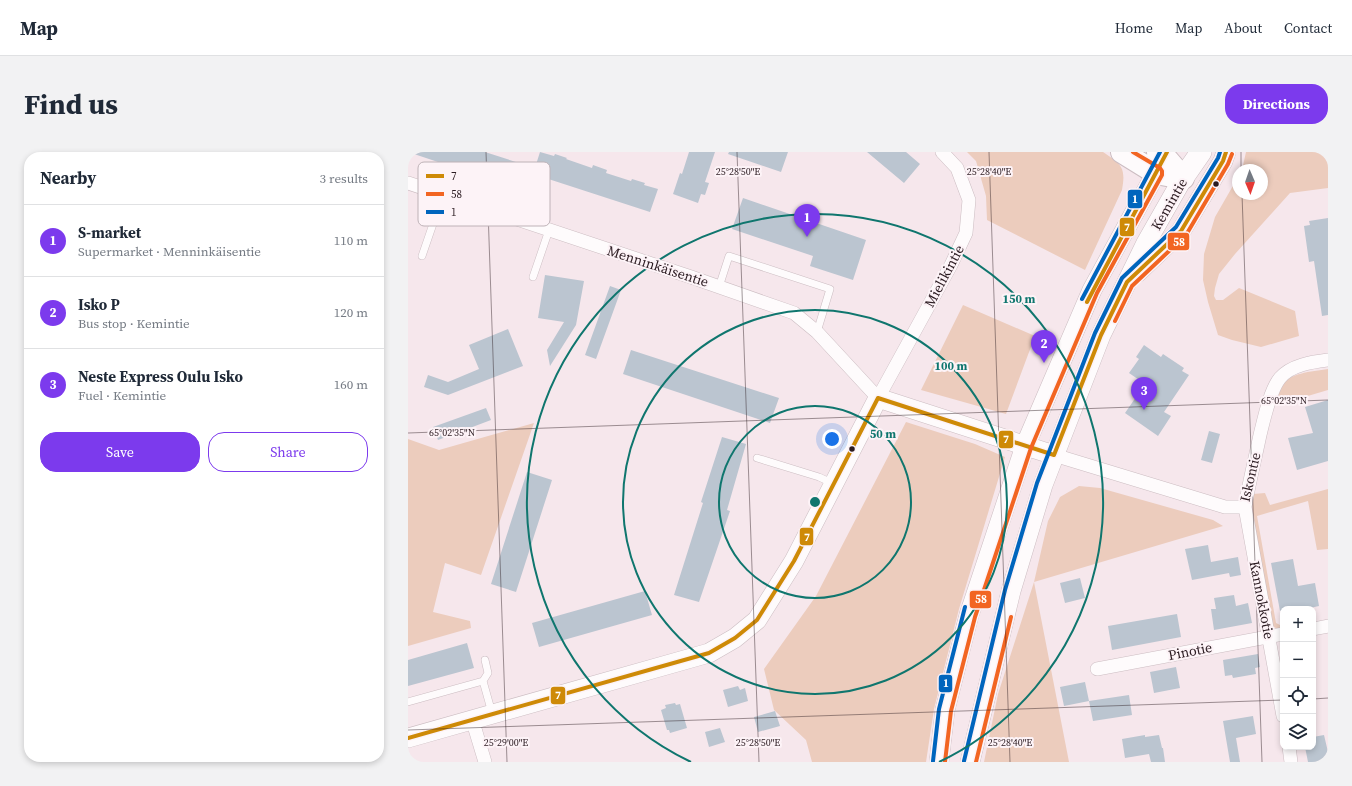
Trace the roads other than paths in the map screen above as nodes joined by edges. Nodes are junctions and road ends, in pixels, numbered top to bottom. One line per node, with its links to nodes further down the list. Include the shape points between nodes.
1 (942, 152): 18 (street, Mielikintie, via 957,168 969,200 966,233)
2 (1122, 152): 5 (highway)
3 (1201, 152): 6 (main road, Kemintie)
4 (1226, 152): 14 (main road, via 1181,231)
5 (1161, 158): 6 (highway); 19 (main road, Kemintie, via 1092,290)
6 (1183, 178): 14 (main road, Kemintie)
7 (408, 183): 8 (street, Menninkäisentie)
8 (418, 186)
9 (432, 226): 12 (lane)
10 (537, 226): 11 (street, Menninkäisentie)
11 (549, 230): 13 (lane); 15 (street, Menninkäisentie)
12 (422, 256)
13 (533, 277)
14 (1127, 282): 20 (main road, Kemintie, via 1101,336)
15 (719, 287): 16 (street, Menninkäisentie, via 794,313); 16 (lane, via 729,256 830,288)
16 (817, 332): 18 (street, Menninkäisentie)
17 (1328, 360): 23 (street, Iskontie, via 1292,368 1280,378 1265,414)
18 (878, 398): 19 (main road); 22 (main road)
19 (1025, 446): 20 (main road); 38 (main road, Kemintie, via 969,615 946,710)
20 (1054, 455): 23 (street, Iskontie, via 1224,508); 39 (main road, Kemintie, via 1011,591)
21 (757, 458): 22 (lane)
22 (834, 484): 32 (main road, via 794,561 757,620 735,638 709,653)
23 (1245, 507): 27 (street, Kannokkotie)
24 (1328, 626): 25 (street)
25 (1316, 628)
26 (1280, 635): 27 (street, Pinotie)
27 (1269, 637): 29 (street, Pinotie); 33 (street, Kannokkotie)
28 (484, 660): 30 (lane, via 488,673)
29 (1097, 669)
30 (483, 681): 31 (lane); 32 (lane)
31 (408, 702)
32 (492, 714): 34 (main road)
33 (1283, 714)
34 (472, 720): 35 (main road); 37 (street)
35 (408, 738)
36 (1289, 750): 40 (street)
37 (485, 762)
38 (939, 762)
39 (970, 762)
40 (1291, 762)

